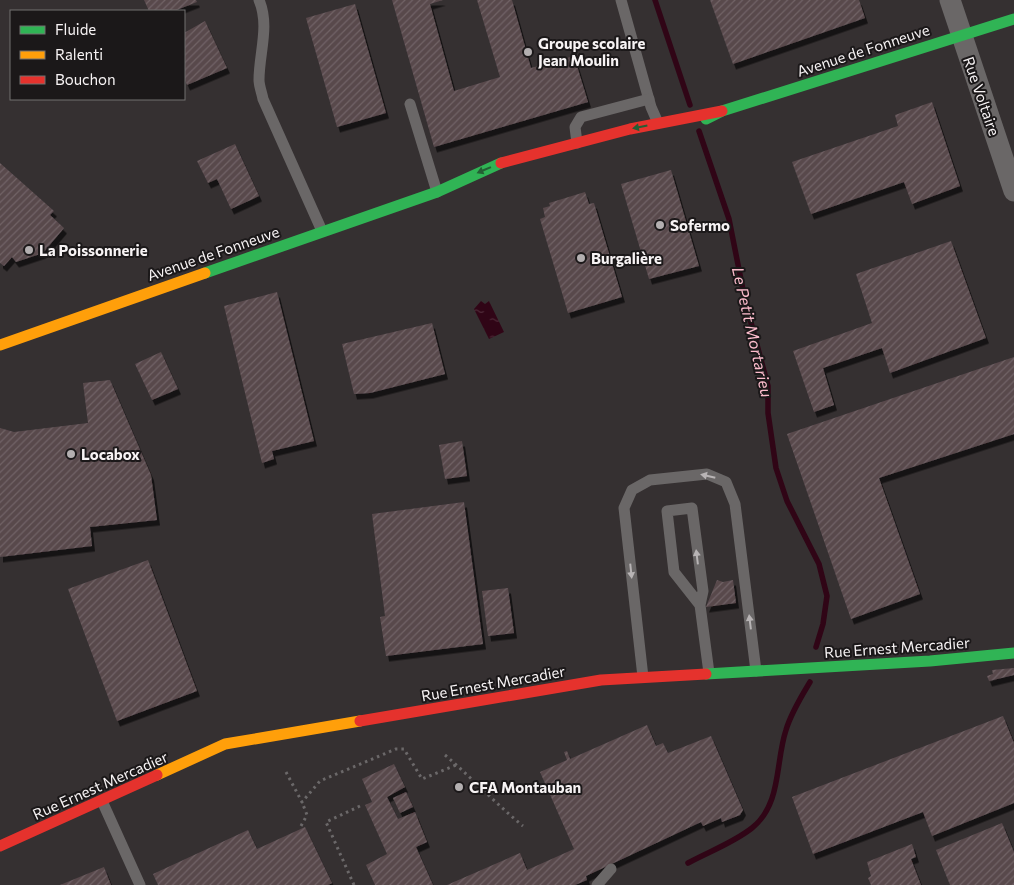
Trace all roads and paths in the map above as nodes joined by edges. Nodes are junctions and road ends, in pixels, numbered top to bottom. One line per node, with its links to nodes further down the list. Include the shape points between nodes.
1 (259, 0): 16 (lane, via 264,41 259,80 263,100)
2 (621, 0): 6 (lane)
3 (950, 0): 5 (street, Rue Voltaire)
4 (1014, 19): 5 (street, Avenue de Fonneuve)
5 (961, 34): 8 (street, Avenue de Fonneuve); 14 (street, Rue Voltaire)
6 (649, 99): 9 (lane); 11 (lane, via 582,117 575,127)
7 (410, 104): 15 (lane)
8 (722, 111): 9 (street, Avenue de Fonneuve); 10 (street, Avenue de Fonneuve, via 697,124)
9 (658, 123): 11 (street, Avenue de Fonneuve, one-way to 11)
10 (649, 138)
11 (577, 143): 12 (lane); 15 (street, Avenue de Fonneuve, one-way to 15, via 498,164)
12 (539, 166)
13 (485, 183): 15 (street, Avenue de Fonneuve, via 457,191)
14 (1014, 191)
15 (437, 192): 16 (street, Avenue de Fonneuve)
16 (322, 231): 17 (street, Avenue de Fonneuve)
17 (0, 345)
18 (700, 605): 18 (lane, one-way to 18, via 703,590 692,508 667,511 674,572); 21 (lane)
19 (1014, 653): 20 (street, Rue Ernest Mercadier)
20 (756, 671): 21 (street, Rue Ernest Mercadier); 22 (lane, one-way to 22, via 735,504 726,482 706,474 650,480 632,490 624,508)
21 (709, 673): 22 (street, Rue Ernest Mercadier)
22 (643, 677): 26 (street, Rue Ernest Mercadier, via 601,680 225,744)
23 (445, 755): 24 (path)
24 (456, 765): 27 (path, via 422,779 404,749 396,749 320,781); 30 (path)
25 (286, 772): 27 (path)
26 (102, 801): 31 (street, Rue Ernest Mercadier); 33 (lane)
27 (302, 802): 29 (path, via 307,815)
28 (360, 806): 34 (path, via 326,822)
29 (301, 826)
30 (523, 826)
31 (0, 846)
32 (611, 870): 35 (lane)
33 (140, 885)
34 (354, 885)
35 (596, 885)

